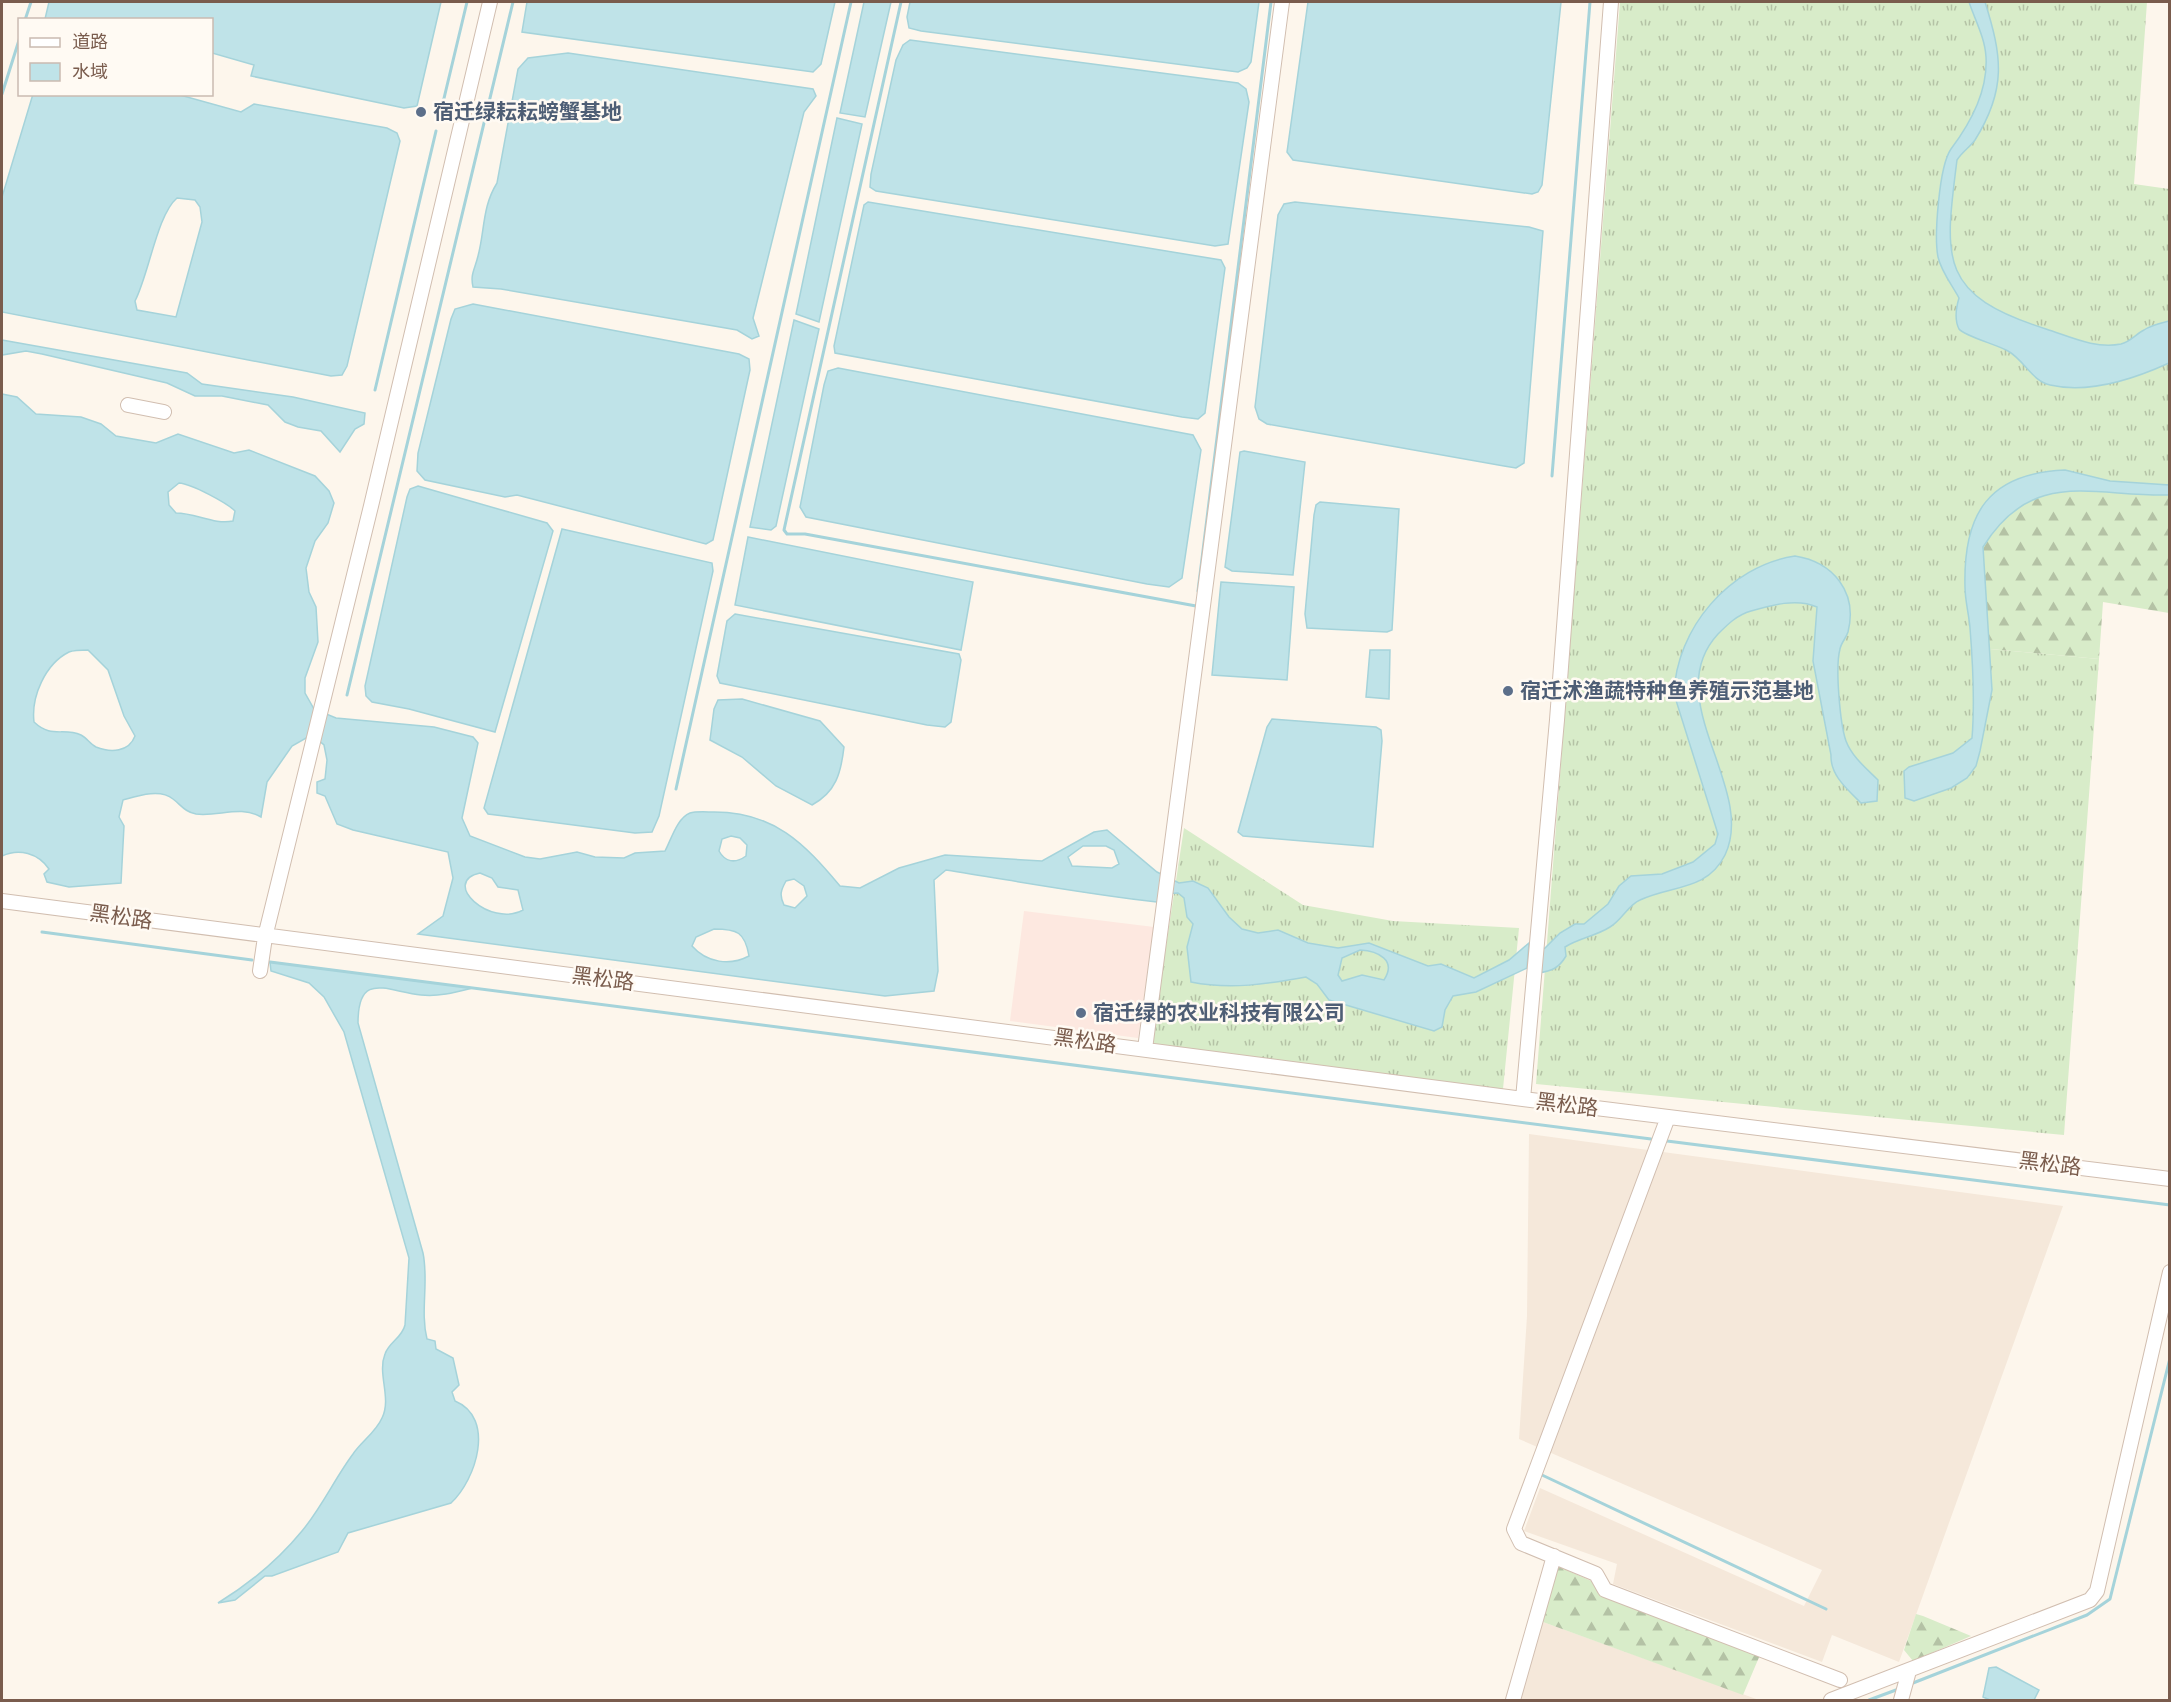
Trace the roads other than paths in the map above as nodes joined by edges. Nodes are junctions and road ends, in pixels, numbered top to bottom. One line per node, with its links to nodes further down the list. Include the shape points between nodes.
1 (490, 2): 7 (street)
2 (1282, 2): 9 (street)
3 (1611, 2): 10 (street, via 1557,720)
4 (128, 405): 5 (street)
5 (164, 412)
6 (2, 901): 7 (street, 黑松路)
7 (264, 942): 8 (street); 9 (street, 黑松路)
8 (260, 971)
9 (1145, 1049): 10 (street, 黑松路)
10 (1523, 1100): 11 (street, 黑松路)
11 (1668, 1116): 12 (street, 黑松路); 14 (street, via 1514,1528 1521,1543)
12 (2169, 1179)
13 (2169, 1272): 15 (street, via 2097,1591 2090,1600)
14 (1554, 1556): 16 (street, via 1596,1574 1605,1590); 17 (street)
15 (1909, 1671): 18 (street); 19 (street)
16 (1840, 1680)
17 (1513, 1701)
18 (1831, 1701)
19 (1901, 1701)

